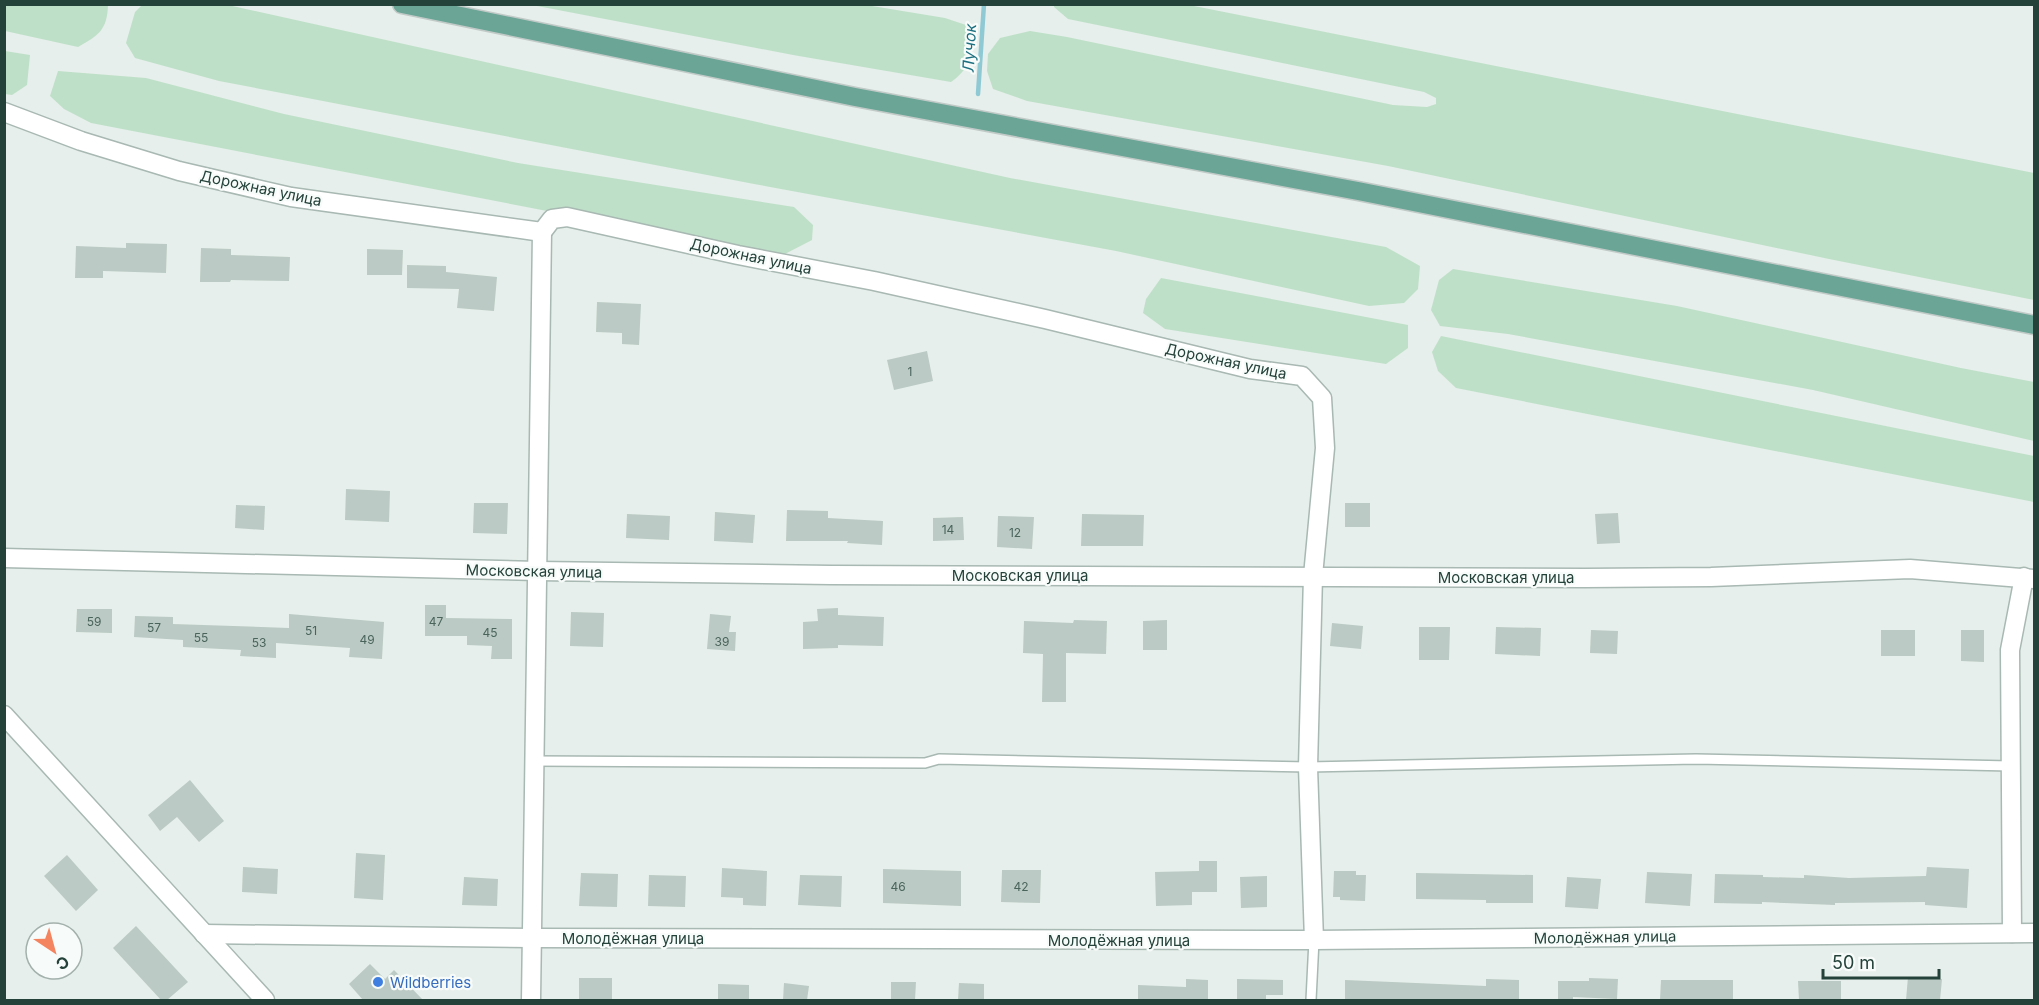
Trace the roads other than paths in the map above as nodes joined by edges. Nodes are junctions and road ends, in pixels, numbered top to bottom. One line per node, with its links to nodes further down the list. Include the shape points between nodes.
1 (402, 4): 4 (main road, via 855,97 1370,193)
2 (4, 112): 3 (street, Дорожная улица, via 178,171 291,197)
3 (542, 232): 6 (street); 7 (street, Дорожная улица, via 552,219 567,217 874,281 1250,369 1302,376 1322,398 1324,438)
4 (2034, 325)
5 (4, 558): 6 (street, Московская улица)
6 (537, 571): 7 (street, Московская улица); 10 (street)
7 (1313, 576): 8 (street, Московская улица, via 1700,577 1910,569); 12 (street, Дорожная улица)
8 (2029, 578): 11 (street, via 2010,650)
9 (4, 715): 15 (street)
10 (534, 761): 12 (lane, via 939,759); 16 (street)
11 (2010, 766): 12 (lane, via 1696,759); 13 (street)
12 (1308, 767): 17 (street, Дорожная улица)
13 (2012, 933): 14 (street, Молодёжная улица); 17 (street, Молодёжная улица)
14 (2034, 933)
15 (204, 934): 16 (street, Молодёжная улица); 18 (street)
16 (531, 938): 17 (street, Молодёжная улица); 19 (street)
17 (1314, 940): 20 (lane)
18 (265, 1000)
19 (531, 1000)
20 (1311, 1000)

